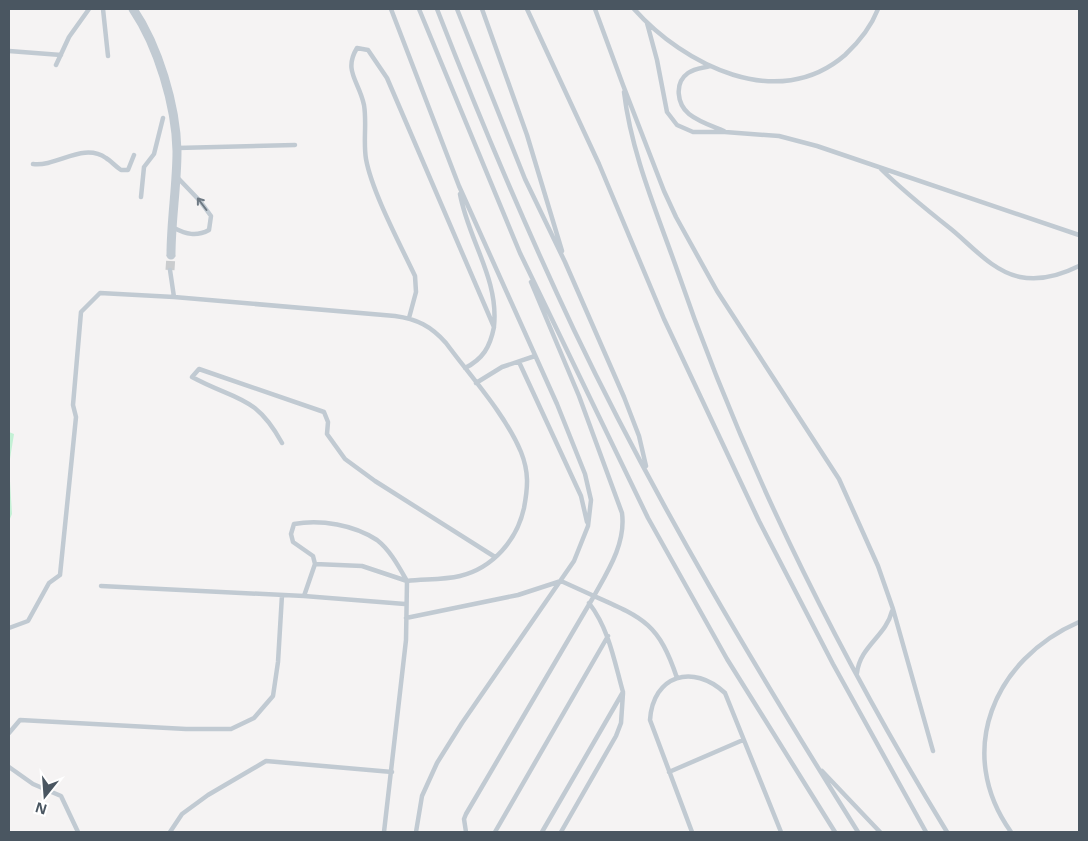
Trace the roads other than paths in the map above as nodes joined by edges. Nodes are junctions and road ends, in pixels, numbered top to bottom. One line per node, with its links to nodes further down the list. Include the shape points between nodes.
1 (89, 9): 15 (lane, via 69,37)
2 (103, 9): 16 (lane)
3 (133, 9): 23 (street, via 145,26 166,83)
4 (391, 9): 28 (lane)
5 (419, 9): 32 (lane)
6 (436, 9): 45 (lane, via 536,248)
7 (458, 9): 34 (lane, via 525,179)
8 (482, 9): 34 (lane, via 549,200)
9 (527, 9): 85 (lane, via 600,164 664,319 759,521 837,672)
10 (596, 9): 19 (lane)
11 (634, 9): 13 (lane)
12 (878, 9): 18 (lane, via 869,28 852,49 814,74 785,81 756,80)
13 (647, 23): 18 (lane, via 674,45); 21 (lane, via 664,104 671,120 684,130)
14 (9, 51): 15 (lane)
15 (61, 55): 17 (lane)
16 (108, 56)
17 (56, 65)
18 (710, 66): 21 (lane, via 697,69 683,78 680,101 689,114)
19 (623, 85): 57 (lane, via 676,217 717,291 839,479 878,566); 62 (lane, via 626,112 641,165 719,383 818,605)
20 (163, 118): 29 (lane, via 154,154 144,167)
21 (725, 132): 26 (lane, via 779,136)
22 (296, 145): 23 (lane)
23 (177, 148): 27 (street)
24 (134, 156): 25 (lane, via 128,170 121,170 105,157 91,152)
25 (33, 164)
26 (880, 168): 31 (lane); 35 (lane, via 980,255 1003,270 1032,278 1057,275)
27 (176, 177): 30 (street); 30 (lane, one-way to 27, via 200,235 209,230 211,216)
28 (459, 186): 39 (lane, via 463,208 494,295); 40 (lane)
29 (141, 197)
30 (174, 228): 33 (street)
31 (1079, 235)
32 (520, 253): 54 (lane, via 579,396 622,513 623,527 617,551); 82 (lane, via 603,427 672,561 727,659)
33 (171, 255)
34 (565, 262): 45 (lane, via 624,397 639,436)
35 (1079, 266)
36 (170, 270): 37 (lane)
37 (174, 297): 38 (lane); 60 (lane, via 100,293 81,312 73,405 76,417 60,576 50,583 28,621)
38 (409, 318): 39 (lane, via 416,292 415,276 366,158 364,104 350,68 357,48 368,50 387,78); 42 (lane, via 437,332)
39 (494, 327): 42 (lane, via 482,357)
40 (534, 356): 41 (lane); 46 (lane, via 585,474 591,500)
41 (519, 362): 43 (lane, via 502,367); 46 (lane, via 581,496)
42 (465, 368): 43 (lane)
43 (476, 383): 47 (lane, via 517,444 529,483 516,532)
44 (282, 443): 47 (lane, via 255,406 192,377 199,369 324,412 328,434 345,459)
45 (647, 472): 68 (lane, via 706,580)
46 (588, 526): 50 (lane)
47 (495, 557): 49 (lane, via 472,572 459,576)
48 (315, 564): 49 (lane, via 362,566); 49 (lane, via 313,556 293,542 294,524 308,521 348,527 377,541 394,558); 53 (lane)
49 (407, 581): 56 (lane)
50 (562, 582): 54 (lane); 58 (lane, via 518,595); 75 (lane, via 437,763 422,796)
51 (101, 586): 52 (lane)
52 (282, 595): 53 (lane); 65 (lane, via 273,696 254,718 231,728 204,729 20,720)
53 (304, 596): 56 (lane)
54 (594, 596): 55 (lane); 63 (lane, via 629,612 658,633)
55 (589, 603): 61 (lane, via 601,618); 76 (lane, via 466,814)
56 (405, 604): 58 (lane)
57 (893, 609): 62 (lane, via 886,626 865,650); 67 (lane)
58 (406, 618): 70 (lane)
59 (1079, 622): 87 (lane, via 1050,636 1026,656 1005,682 988,723 986,775 994,804)
60 (9, 628)
61 (608, 636): 64 (lane); 77 (lane)
62 (857, 674): 86 (lane)
63 (677, 678): 66 (lane, via 700,677 717,686 730,702); 71 (lane, via 660,690 651,710 652,730)
64 (622, 692): 78 (lane); 79 (lane, via 616,736)
65 (9, 734)
66 (743, 740): 71 (lane); 81 (lane)
67 (933, 750)
68 (815, 764): 83 (lane); 84 (lane)
69 (9, 767): 72 (lane, via 33,784 61,796)
70 (392, 772): 73 (lane, via 266,761 248,769 182,814); 74 (lane)
71 (669, 772): 80 (lane)
72 (78, 832)
73 (170, 832)
74 (384, 832)
75 (416, 832)
76 (466, 832)
77 (495, 832)
78 (542, 832)
79 (561, 832)
80 (692, 832)
81 (781, 832)
82 (835, 832)
83 (858, 832)
84 (880, 832)
85 (926, 832)
86 (946, 832)
87 (1011, 832)

